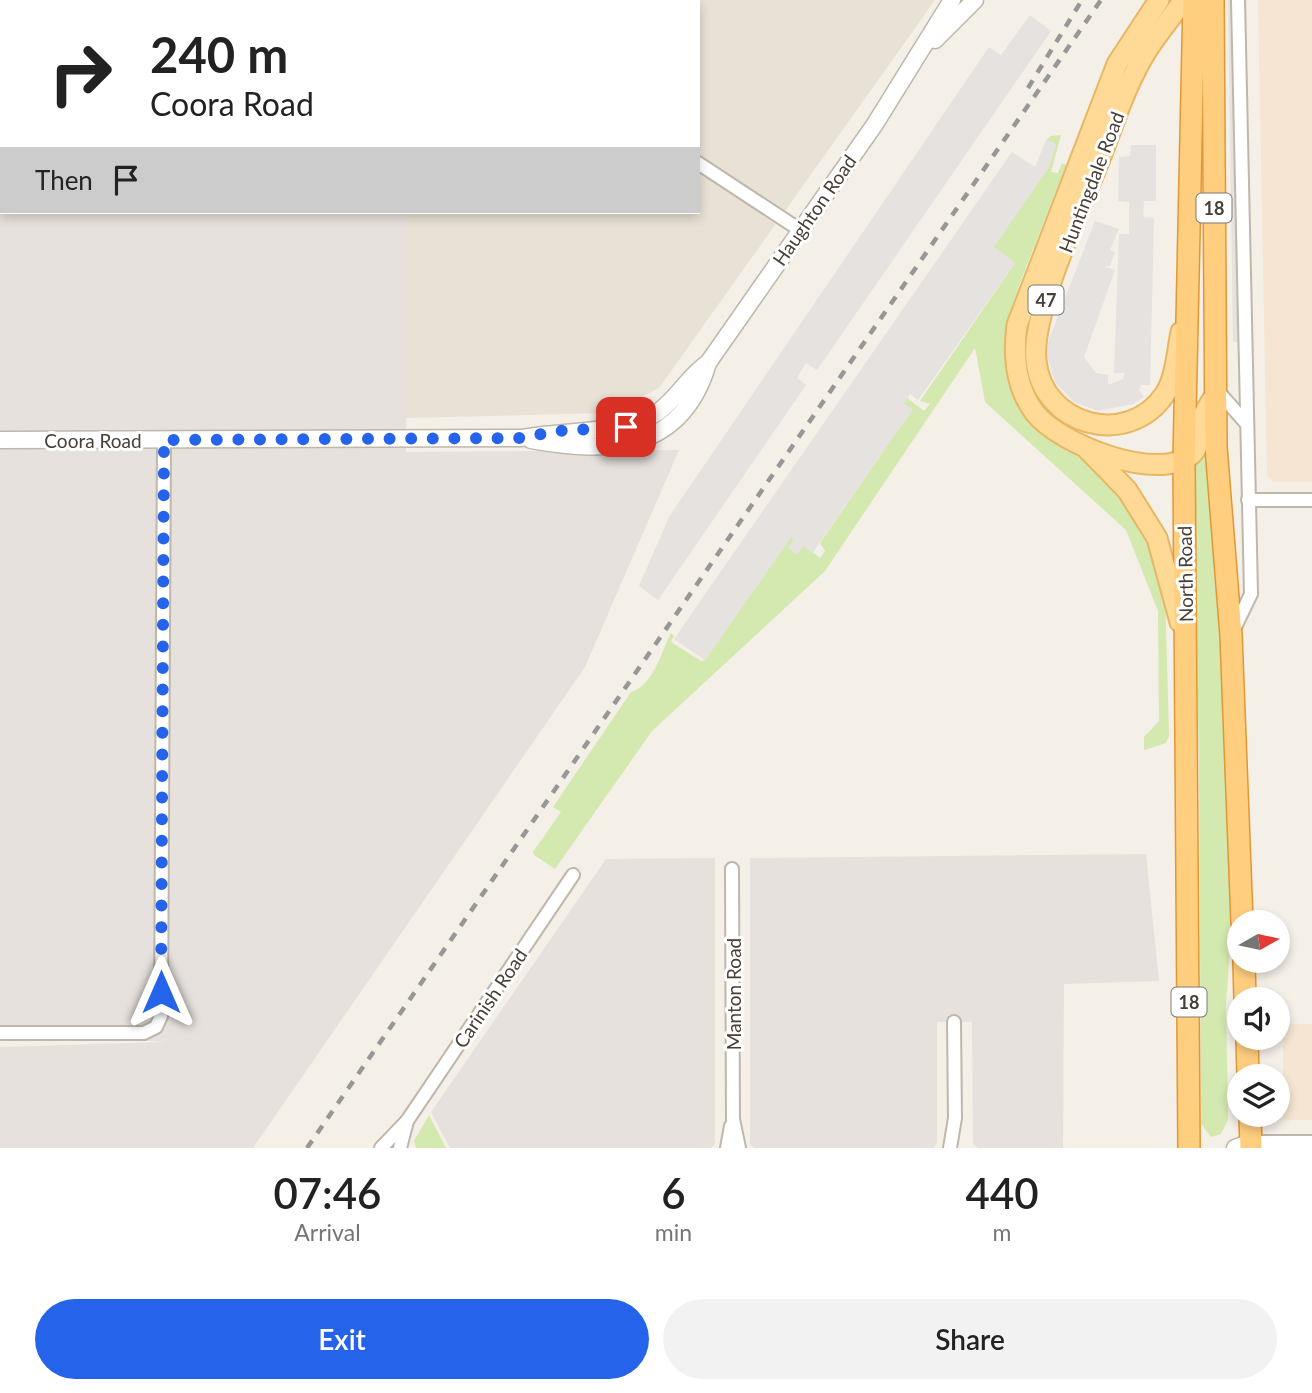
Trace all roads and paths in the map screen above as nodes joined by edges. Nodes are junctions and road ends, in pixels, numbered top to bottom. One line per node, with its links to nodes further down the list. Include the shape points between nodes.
1 (952, 0): 8 (street, Haughton Road)
2 (975, 0): 8 (street, Haughton Road)
3 (1159, 0): 20 (main road, Huntingdale Road / 47, via 1117,64 1017,325 1015,363 1027,400 1052,428)
4 (1184, 0): 11 (main road, Huntingdale Road / 47, via 1127,89 1041,314 1036,361 1046,392 1063,410 1091,424 1119,424 1143,416 1169,385)
5 (1194, 0): 11 (highway, North Road / 18)
6 (1213, 0): 13 (highway, North Road / 18)
7 (1238, 0): 14 (street, North Road)
8 (920, 56): 10 (street, Haughton Road)
9 (700, 164): 10 (street)
10 (800, 230): 12 (street, Haughton Road)
11 (1188, 302): 21 (highway, North Road / 18)
12 (708, 363): 15 (street, Haughton Road, via 694,372 666,406); 19 (street, Haughton Road, via 699,388 679,416)
13 (1215, 392): 14 (street); 21 (main road, via 1200,423 1196,450); 24 (highway, North Road / 18)
14 (1247, 423): 22 (street, North Road)
15 (635, 424): 16 (street, Coora Road)
16 (522, 438): 18 (street, Coora Road); 19 (street, Coora Road, via 592,447)
17 (0, 440): 18 (street, Coora Road)
18 (164, 440): 30 (street, via 161,1016 156,1027 144,1033)
19 (640, 442)
20 (1086, 447): 21 (main road, Huntingdale Road / 47, via 1144,463); 25 (main road, via 1127,490 1157,538)
21 (1184, 460): 25 (highway, North Road / 18)
22 (1248, 500): 23 (street); 24 (street, North Road, via 1251,594)
23 (1312, 500)
24 (1231, 635): 28 (highway, North Road / 18)
25 (1187, 650): 43 (highway, North Road / 18)
26 (732, 869): 32 (street, Manton Road)
27 (573, 875): 33 (street, Carinish Road)
28 (1242, 910)
29 (954, 1022): 31 (street)
30 (0, 1033)
31 (955, 1118): 41 (street); 42 (street)
32 (733, 1119): 39 (street, Manton Road); 40 (street, Manton Road)
33 (407, 1121): 37 (street, Carinish Road); 38 (street, Carinish Road)
34 (1248, 1127): 36 (highway)
35 (1312, 1142): 36 (street)
36 (1246, 1146)
37 (381, 1148)
38 (400, 1148)
39 (727, 1148)
40 (739, 1148)
41 (950, 1148)
42 (960, 1148)
43 (1189, 1148)

